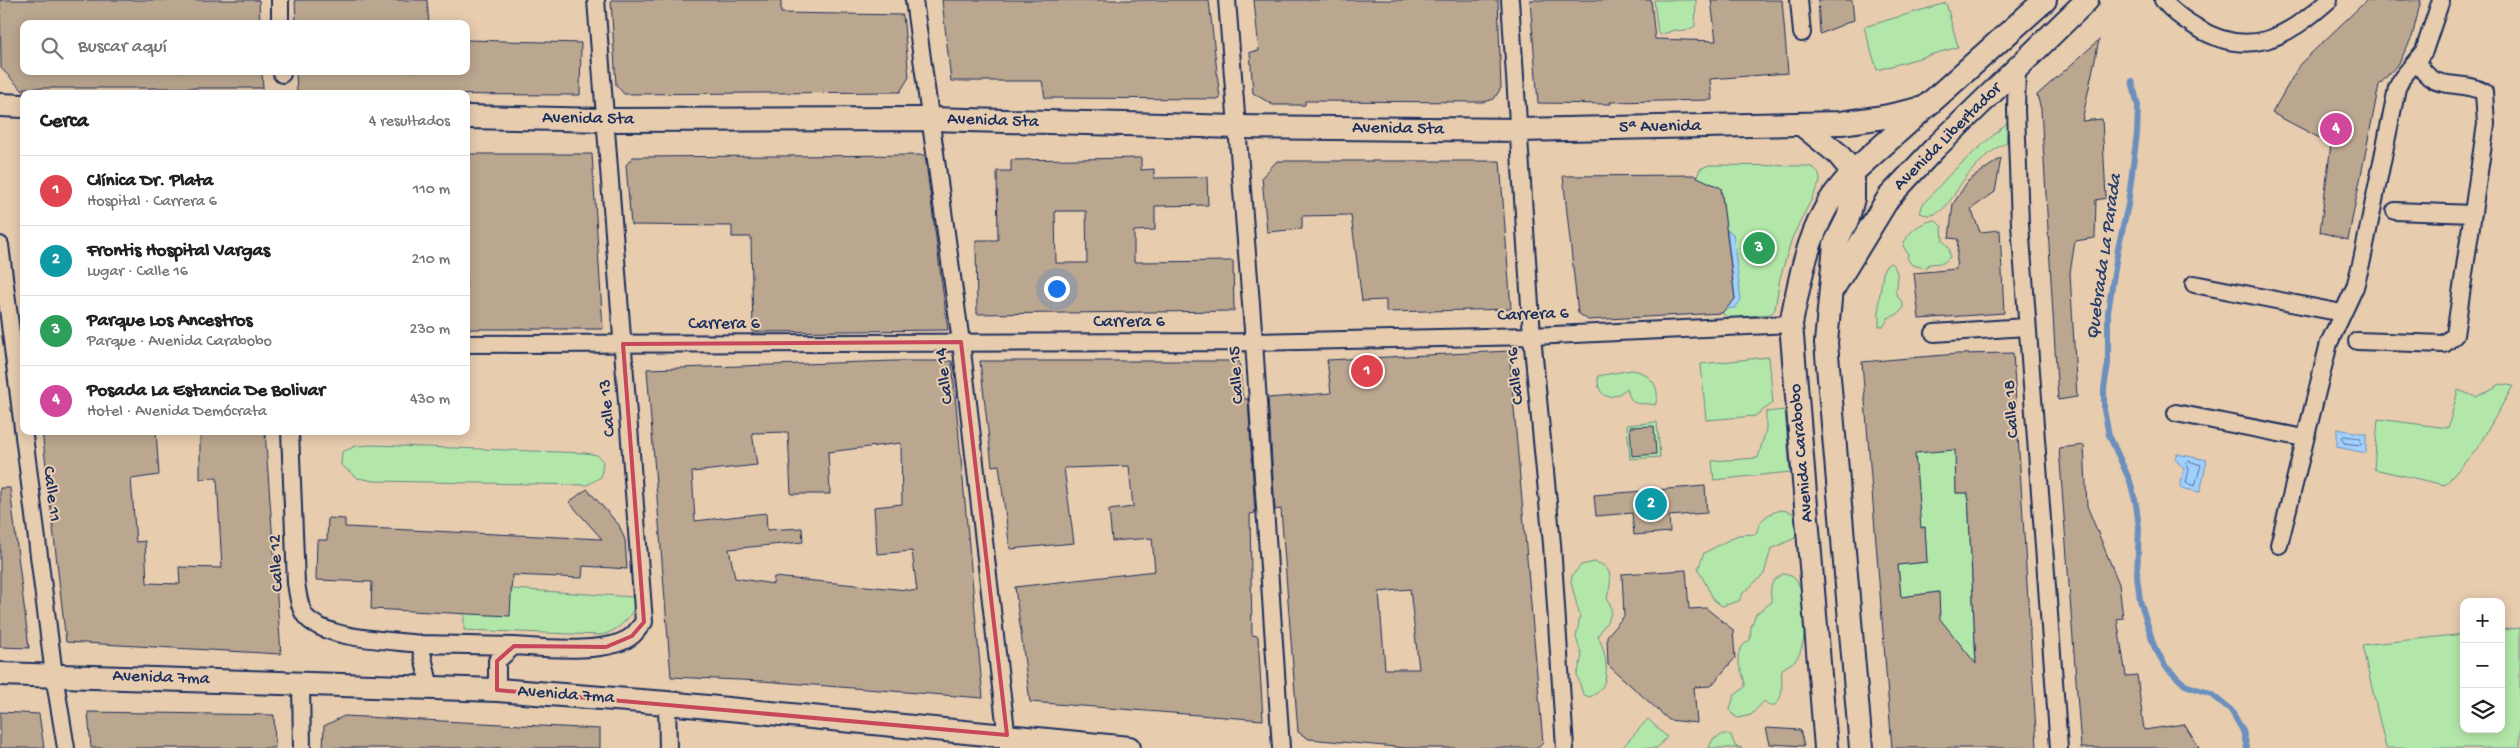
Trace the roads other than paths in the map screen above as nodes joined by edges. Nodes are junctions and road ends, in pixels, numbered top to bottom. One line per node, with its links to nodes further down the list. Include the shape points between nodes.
1 (280, 0): 12 (street)
2 (596, 0): 21 (street, Calle 13)
3 (914, 0): 20 (street, Calle 14)
4 (1227, 0): 23 (street, Calle 15)
5 (1510, 0): 24 (street, Calle 16)
6 (1799, 0): 13 (street)
7 (2045, 0): 18 (street, Avenida Libertador)
8 (2087, 0): 15 (street, Avenida Libertador)
9 (2164, 0): 10 (street, via 2184,20 2205,33 2222,41 2241,42 2264,41 2280,36 2301,24)
10 (2329, 0)
11 (2441, 0): 14 (street, via 2428,43)
12 (280, 20)
13 (1802, 33)
14 (2417, 60): 27 (street, via 2422,71 2436,82 2474,86 2484,92 2486,124); 31 (street, via 2397,88 2362,260 2355,287)
15 (2017, 67): 30 (street, Avenida Libertador, via 1889,197); 33 (street, Calle 18, via 2016,142)
16 (0, 104): 17 (street)
17 (20, 106)
18 (1924, 108): 22 (street, 5ª Avenida, via 1841,123); 25 (street, Avenida Libertador)
19 (470, 116): 21 (street, Avenida 5ta)
20 (929, 119): 21 (street, Avenida 5ta); 23 (street, Avenida 5ta); 37 (street, Calle 14)
21 (606, 120): 40 (street, Calle 13)
22 (1801, 124): 24 (street, 5ª Avenida); 25 (street, via 1838,154)
23 (1238, 127): 24 (street, Avenida 5ta); 38 (street, Calle 15)
24 (1519, 130): 35 (street, Calle 16)
25 (1853, 172): 30 (street, Avenida Carabobo, via 1853,198 1848,218 1834,244); 32 (street, Avenida Carabobo, via 1828,204 1813,234 1801,270)
26 (2395, 211): 27 (street)
27 (2473, 214): 36 (street, via 2456,335 2444,344)
28 (0, 244): 41 (street, Calle 11)
29 (2194, 284): 31 (street)
30 (1831, 292): 64 (street, Avenida Carabobo, via 1827,360)
31 (2342, 313): 46 (street, via 2329,343)
32 (1791, 324): 35 (street, Carrera 6); 63 (street, Avenida Carabobo)
33 (2026, 327): 34 (street); 65 (street, Calle 18)
34 (1934, 333)
35 (1532, 336): 38 (street, Carrera 6); 62 (street, Calle 16, via 1552,544)
36 (2357, 341)
37 (962, 342): 38 (street, Carrera 6); 40 (street, Carrera 6); 56 (street, Calle 14)
38 (1254, 342): 61 (street, Calle 15)
39 (470, 344): 40 (street, Carrera 6)
40 (623, 344): 49 (street, Calle 13, via 644,622 632,636 606,647 549,649)
41 (12, 348): 42 (street, Calle 11)
42 (20, 410)
43 (2176, 413): 46 (street)
44 (23, 435): 51 (street, Calle 11)
45 (290, 435): 48 (street, Calle 12, via 296,583 299,602 307,618 328,631)
46 (2304, 438): 47 (street)
47 (2279, 544)
48 (420, 644): 49 (street, Calle 13); 53 (street)
49 (514, 646): 54 (street, via 497,661)
50 (0, 674): 51 (street, Avenida 7ma)
51 (54, 675): 52 (street, Avenida 7ma); 57 (street, Calle 11)
52 (301, 684): 53 (street, Avenida 7ma); 58 (street)
53 (430, 688): 54 (street, Avenida 7ma)
54 (496, 690): 55 (street, Avenida 7ma)
55 (666, 703): 56 (street, Avenida 7ma); 59 (street)
56 (1007, 742): 60 (street, Avenida 7ma)
57 (66, 748)
58 (302, 748)
59 (668, 748)
60 (1129, 748)
61 (1281, 748)
62 (1565, 748)
63 (1826, 748)
64 (1861, 748)
65 (2059, 748)

